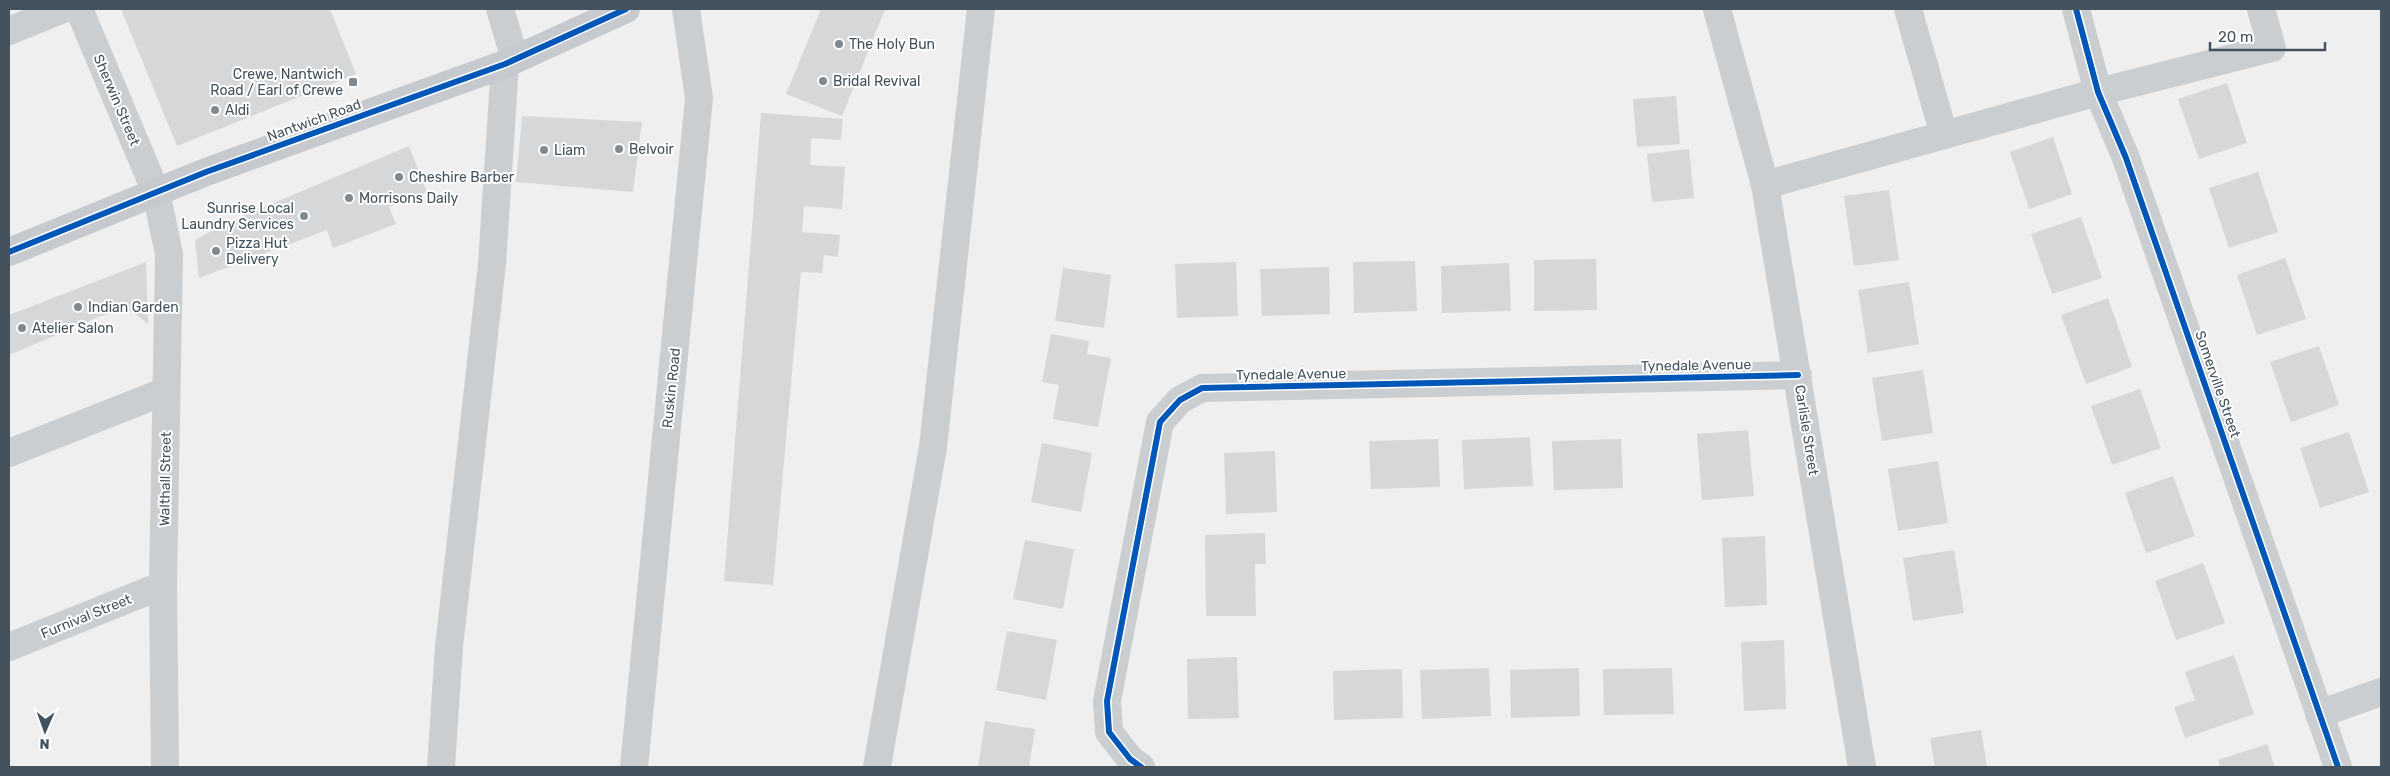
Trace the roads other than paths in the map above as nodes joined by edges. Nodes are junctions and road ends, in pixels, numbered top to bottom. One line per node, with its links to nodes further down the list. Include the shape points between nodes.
1 (63, 9): 11 (street)
2 (79, 9): 16 (street, Sherwin Street)
3 (500, 9): 12 (street)
4 (626, 9): 12 (main road, Nantwich Road)
5 (686, 9): 27 (street, Ruskin Road, via 699,98)
6 (981, 9): 28 (street, via 933,447)
7 (1717, 9): 15 (street, Carlisle Street)
8 (1908, 9): 14 (street)
9 (2076, 9): 13 (street, Somerville Street)
10 (2261, 9): 13 (street, via 2272,48)
11 (9, 31)
12 (510, 62): 16 (main road, Nantwich Road); 26 (street, via 492,264 449,647)
13 (2098, 92): 14 (street); 24 (street, Somerville Street, via 2126,158)
14 (1944, 135): 15 (street)
15 (1765, 185): 18 (street, Carlisle Street)
16 (156, 192): 17 (main road, Nantwich Road); 19 (street, Walthall Street, via 169,254)
17 (9, 252)
18 (1798, 375): 29 (street, Tynedale Avenue, via 1202,388 1180,400 1160,422 1107,701 1109,732 1130,759); 30 (street, Carlisle Street)
19 (166, 391): 20 (street); 21 (street, Walthall Street)
20 (9, 452)
21 (163, 585): 22 (street, Furnival Street); 25 (street, Walthall Street)
22 (9, 647)
23 (2381, 692): 24 (street)
24 (2319, 714): 31 (street, Somerville Street)
25 (165, 767)
26 (441, 767)
27 (634, 767)
28 (877, 767)
29 (1141, 767)
30 (1862, 767)
31 (2338, 767)

